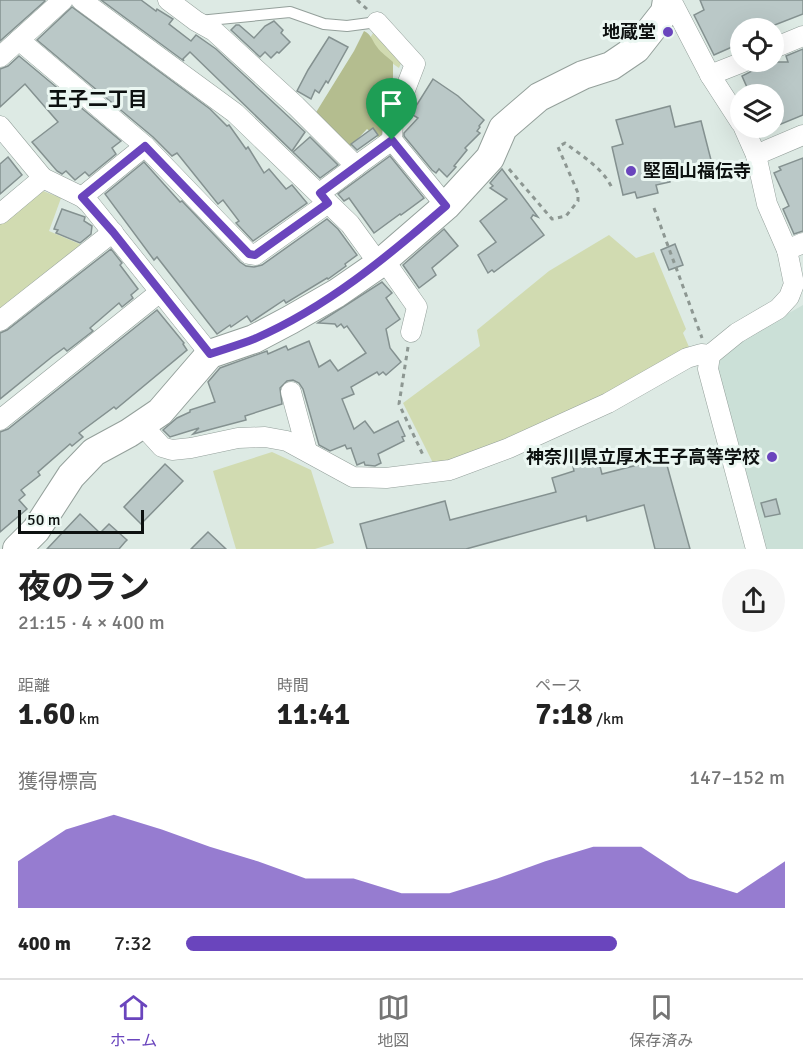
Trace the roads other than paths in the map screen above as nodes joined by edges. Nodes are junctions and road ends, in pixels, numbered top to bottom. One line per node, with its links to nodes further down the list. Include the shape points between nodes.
1 (63, 0): 8 (street)
2 (81, 0): 23 (street, via 235,113)
3 (168, 0): 5 (street)
4 (669, 0): 12 (street); 24 (street, via 665,12 636,49 611,66 539,97 503,128 490,158)
5 (196, 21): 6 (lane, via 290,12 324,24 347,26); 20 (street, via 214,31)
6 (377, 21): 17 (street, via 415,64 393,121)
7 (803, 36): 9 (street)
8 (19, 40): 10 (street); 18 (street)
9 (784, 44)
10 (0, 57)
11 (730, 67): 12 (street)
12 (710, 75): 13 (street)
13 (730, 106)
14 (0, 126): 21 (street)
15 (803, 135): 19 (street)
16 (748, 138): 19 (street)
17 (392, 140): 20 (street); 24 (street)
18 (145, 146): 22 (street); 23 (street, via 249,254 255,255)
19 (756, 155): 27 (street, via 767,204)
20 (356, 166): 23 (street)
21 (43, 178): 22 (street); 25 (street)
22 (82, 197): 26 (street)
23 (324, 198): 28 (street)
24 (446, 206): 28 (street)
25 (0, 214)
26 (113, 232): 30 (street); 31 (street)
27 (795, 246): 29 (street)
28 (381, 262): 32 (street, via 417,307); 33 (street, via 290,320 254,339)
29 (799, 285): 34 (street, via 778,309)
30 (160, 292): 33 (street); 36 (street)
31 (0, 321)
32 (411, 332)
33 (210, 354): 37 (street, via 160,412)
34 (707, 355): 38 (street, via 687,358 608,403 450,470 386,478 352,477); 40 (street)
35 (298, 401): 38 (street)
36 (0, 420)
37 (142, 425): 38 (street, via 162,447 172,450 238,438 265,438 287,441); 39 (street, via 93,452 71,476 36,530)
38 (307, 451)
39 (17, 549)
40 (756, 549)

